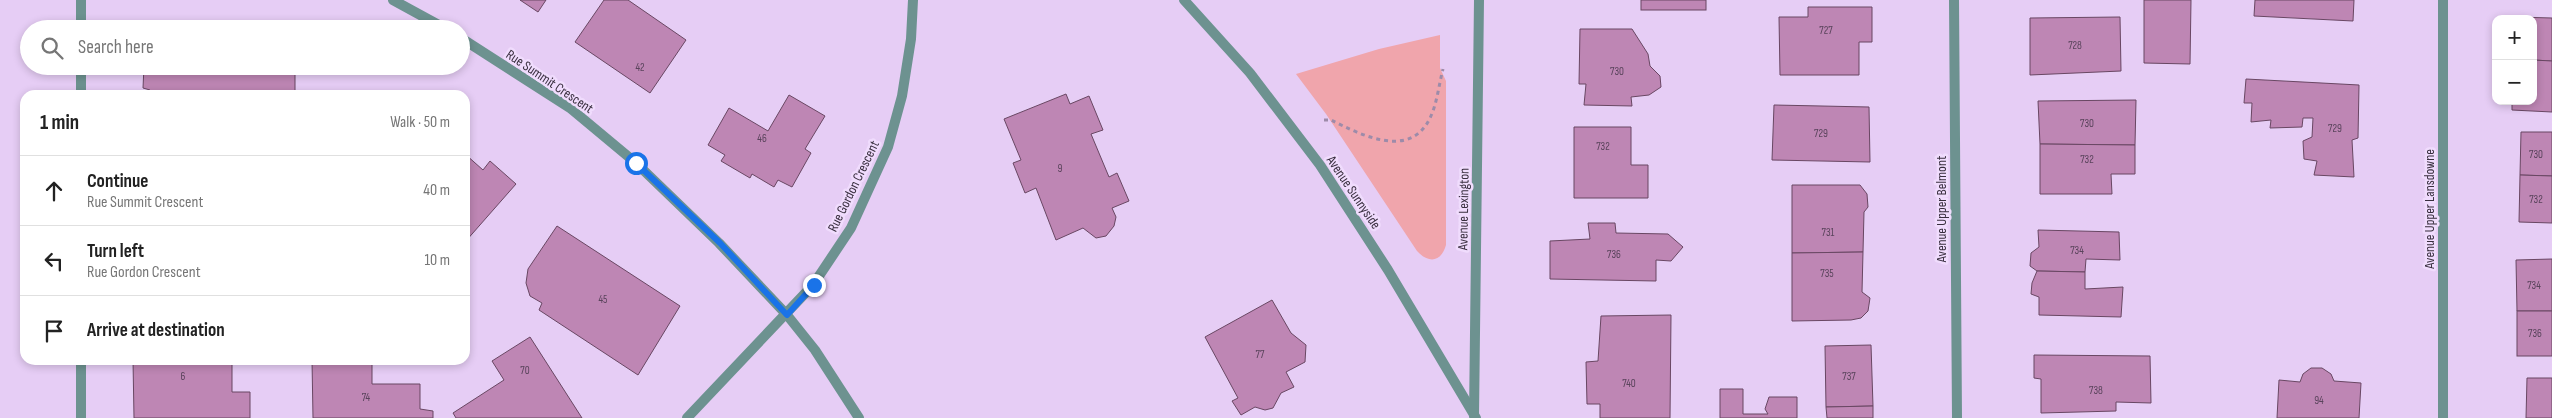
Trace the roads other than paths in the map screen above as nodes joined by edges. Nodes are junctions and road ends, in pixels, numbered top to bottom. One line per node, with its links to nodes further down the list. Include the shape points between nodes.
1 (81, 0): 8 (street)
2 (392, 0): 9 (street)
3 (913, 0): 13 (street, Rue Gordon Crescent, via 902,96 888,147 850,228 814,285)
4 (1184, 0): 15 (street, Avenue Sunnyside, via 1250,73 1320,165 1388,270)
5 (1479, 0): 15 (street, Avenue Lexington)
6 (1954, 0): 19 (street, Avenue Upper Belmont)
7 (2443, 0): 20 (street, Avenue Upper Lansdowne)
8 (81, 20)
9 (429, 20)
10 (470, 44): 13 (street, Rue Summit Crescent, via 570,108 636,163 720,243)
11 (81, 75): 12 (street)
12 (81, 90)
13 (787, 315): 17 (street, Rue Gordon Crescent); 18 (street, Rue Summit Crescent, via 815,350)
14 (81, 365): 16 (street)
15 (1474, 417)
16 (81, 418)
17 (687, 418)
18 (859, 418)
19 (1957, 418)
20 (2443, 418)

